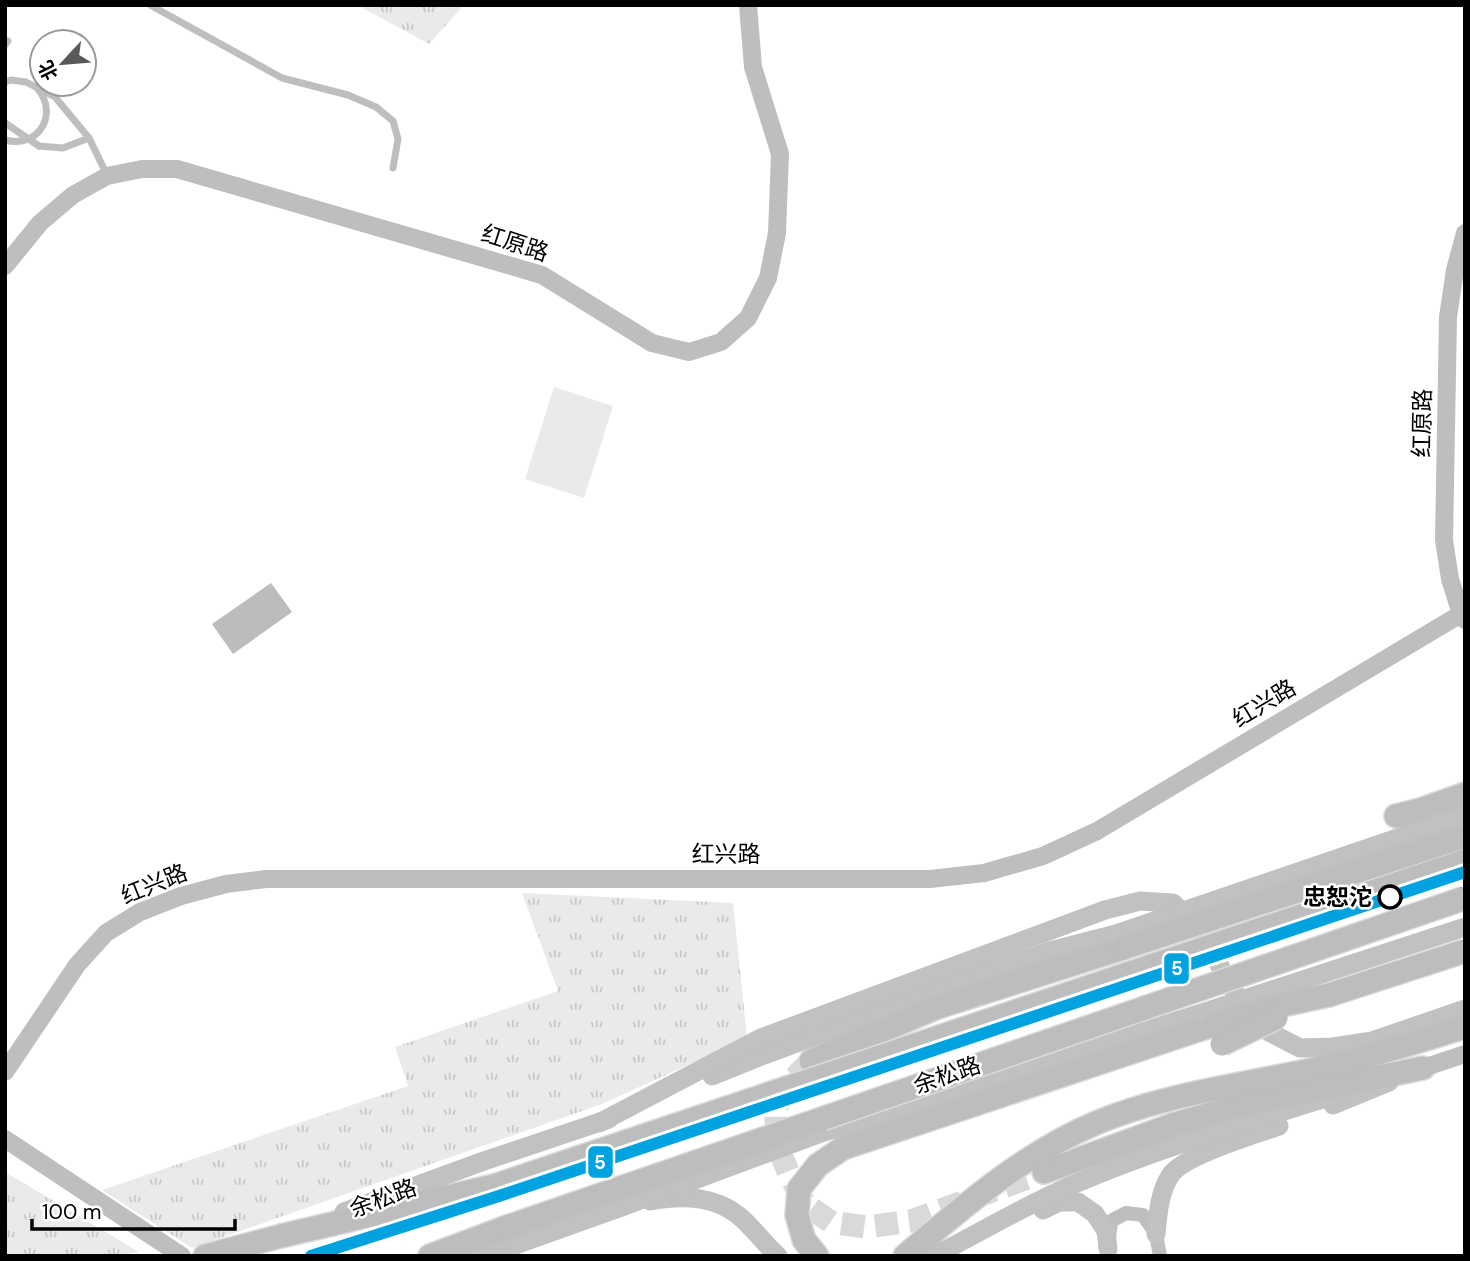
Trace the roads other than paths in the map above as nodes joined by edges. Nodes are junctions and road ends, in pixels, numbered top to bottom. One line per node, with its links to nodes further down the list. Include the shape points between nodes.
1 (150, 5): 8 (lane, via 282,78 376,107 393,121 398,139)
2 (748, 5): 9 (street, 红原路, via 753,67 780,155 777,233 768,278 748,318 721,342 689,352 652,343 542,275 177,169)
3 (5, 82): 6 (lane, via 24,81 37,88 45,101 46,116 29,139 14,142); 7 (lane, via 26,82 55,97)
4 (45, 116): 6 (lane, via 32,134)
5 (5, 123): 7 (lane, bridge, via 39,146 63,148)
6 (5, 137)
7 (89, 138): 9 (lane)
8 (393, 167)
9 (107, 176): 11 (street, 红原路, via 73,195 40,223)
10 (1465, 233): 12 (street, 红原路, via 1448,317 1444,540 1450,579)
11 (5, 266)
12 (1463, 617): 31 (street, 红兴路, via 1097,831 1043,856 984,873 930,879 266,878 181,896 140,912 106,933 77,965)
13 (1465, 794): 15 (highway)
14 (1465, 802): 15 (main road)
15 (1420, 810): 17 (highway)
16 (1465, 815): 22 (main road, 余松路, bridge)
17 (1396, 816)
18 (1457, 837): 22 (highway, bridge)
19 (1465, 861): 37 (highway, 余松路, bridge, via 494,1186)
20 (1465, 898): 36 (highway, 余松路, bridge)
21 (1465, 927): 25 (main road, 余松路, bridge)
22 (1120, 941): 27 (main road, 余松路, via 1051,951); 29 (highway, via 938,1007)
23 (1465, 949): 25 (highway, bridge, via 1329,995)
24 (1465, 1009): 27 (main road, via 1372,1041 1300,1048 1269,1032 1243,1007 1199,929 1173,903 1140,901)
25 (1214, 1027): 34 (main road, 余松路, bridge, via 818,1134); 44 (highway, via 843,1148 818,1165 799,1189 797,1215 804,1240)
26 (1465, 1027): 45 (highway, via 1343,1063 1185,1094 1094,1124 983,1191)
27 (762, 1046): 37 (main road, 余松路, via 599,1123)
28 (1465, 1054): 30 (street)
29 (811, 1061)
30 (1423, 1068): 33 (highway, via 1241,1105); 35 (main road, via 1188,1160 1170,1174 1160,1199); 46 (main road, via 1122,1165)
31 (5, 1072)
32 (5, 1139): 40 (street)
33 (1044, 1172)
34 (627, 1205): 36 (main road, 余松路, bridge); 39 (main road, bridge, via 672,1197 708,1200 737,1214)
35 (1156, 1234): 38 (street, via 1143,1215 1126,1213 1111,1221); 48 (street)
36 (512, 1235): 42 (highway, 余松路); 43 (main road, 余松路)
37 (281, 1236): 41 (highway, 余松路)
38 (1109, 1252): 47 (main road, via 1106,1231 1095,1214 1078,1202 1059,1202)
39 (776, 1254)
40 (182, 1256)
41 (205, 1256)
42 (430, 1256)
43 (476, 1256)
44 (817, 1256)
45 (905, 1256)
46 (934, 1256)
47 (956, 1256)
48 (1160, 1256)

